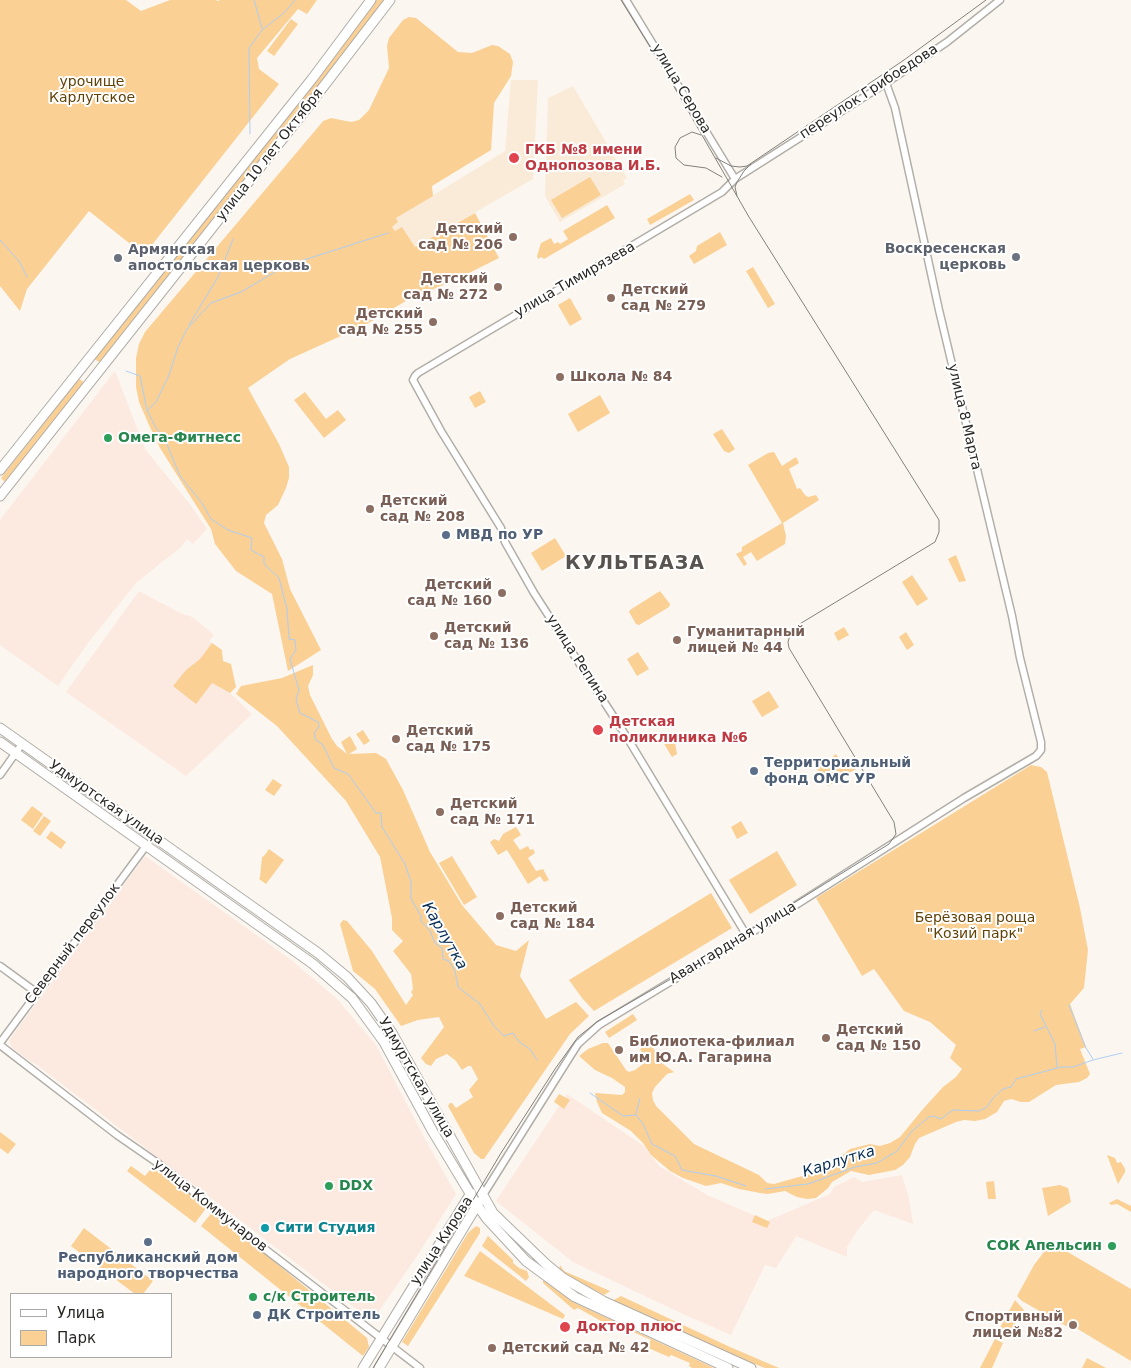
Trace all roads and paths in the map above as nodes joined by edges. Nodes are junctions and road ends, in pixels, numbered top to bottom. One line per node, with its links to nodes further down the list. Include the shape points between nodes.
1 (371, 0): 10 (main road, улица 10 лет Октября)
2 (390, 0): 11 (main road, улица 10 лет Октября)
3 (626, 0): 9 (street, улица Серова)
4 (1000, 0): 5 (street, переулок Грибоедова, via 947,42)
5 (895, 77): 6 (street, переулок Грибоедова); 8 (street)
6 (886, 83): 7 (street, переулок Грибоедова); 8 (street, улица 8 Марта)
7 (873, 91): 8 (street); 9 (street, переулок Грибоедова)
8 (889, 94): 20 (street, улица 8 Марта, via 895,108)
9 (736, 179): 13 (street, улица Тимирязева, via 722,192 418,373)
10 (90, 358): 11 (main road, via 94,365); 12 (main road, улица 10 лет Октября)
11 (102, 367): 14 (main road, улица 10 лет Октября)
12 (78, 374): 14 (main road); 15 (main road, улица 10 лет Октября)
13 (413, 380): 26 (street, улица Репина, via 501,528 505,542 534,593 628,739)
14 (90, 383): 16 (main road, улица 10 лет Октября)
15 (0, 470)
16 (0, 496)
17 (0, 728): 19 (main road, Удмуртская улица)
18 (0, 742): 21 (main road, Удмуртская улица)
19 (22, 744): 21 (street); 22 (main road, Удмуртская улица)
20 (1041, 750): 26 (street, Авангардная улица)
21 (16, 753): 23 (main road, Удмуртская улица); 24 (street)
22 (43, 758): 23 (main road, via 37,761); 30 (main road, Удмуртская улица, via 318,953 347,977 392,1033)
23 (37, 768): 25 (main road, Удмуртская улица)
24 (0, 775)
25 (146, 846): 28 (street, Северный переулок); 31 (main road, Удмуртская улица, via 313,964 352,998 384,1042)
26 (747, 936): 33 (street, Авангардная улица, via 589,1033 571,1055)
27 (0, 966): 28 (street)
28 (36, 993): 29 (street, Северный переулок)
29 (0, 1044): 37 (street, улица Коммунаров)
30 (458, 1150): 31 (main road, via 452,1156); 33 (main road, Удмуртская улица)
31 (448, 1155): 32 (main road, Удмуртская улица)
32 (470, 1193): 33 (main road, улица Кирова); 34 (main road, Удмуртская улица); 37 (main road, улица Кирова)
33 (483, 1195): 34 (main road, улица Кирова); 35 (main road, Удмуртская улица, via 493,1213)
34 (477, 1205): 36 (main road, Удмуртская улица); 38 (main road, улица Кирова)
35 (517, 1237): 36 (main road); 43 (main road, Удмуртская улица, via 578,1288)
36 (510, 1244): 42 (main road, Удмуртская улица, via 543,1275 575,1297)
37 (382, 1339): 38 (street, улица Коммунаров); 39 (main road, улица Кирова)
38 (392, 1347): 40 (main road, улица Кирова); 41 (street, улица Коммунаров)
39 (363, 1368)
40 (378, 1368)
41 (420, 1368)
42 (728, 1368)
43 (751, 1368)

